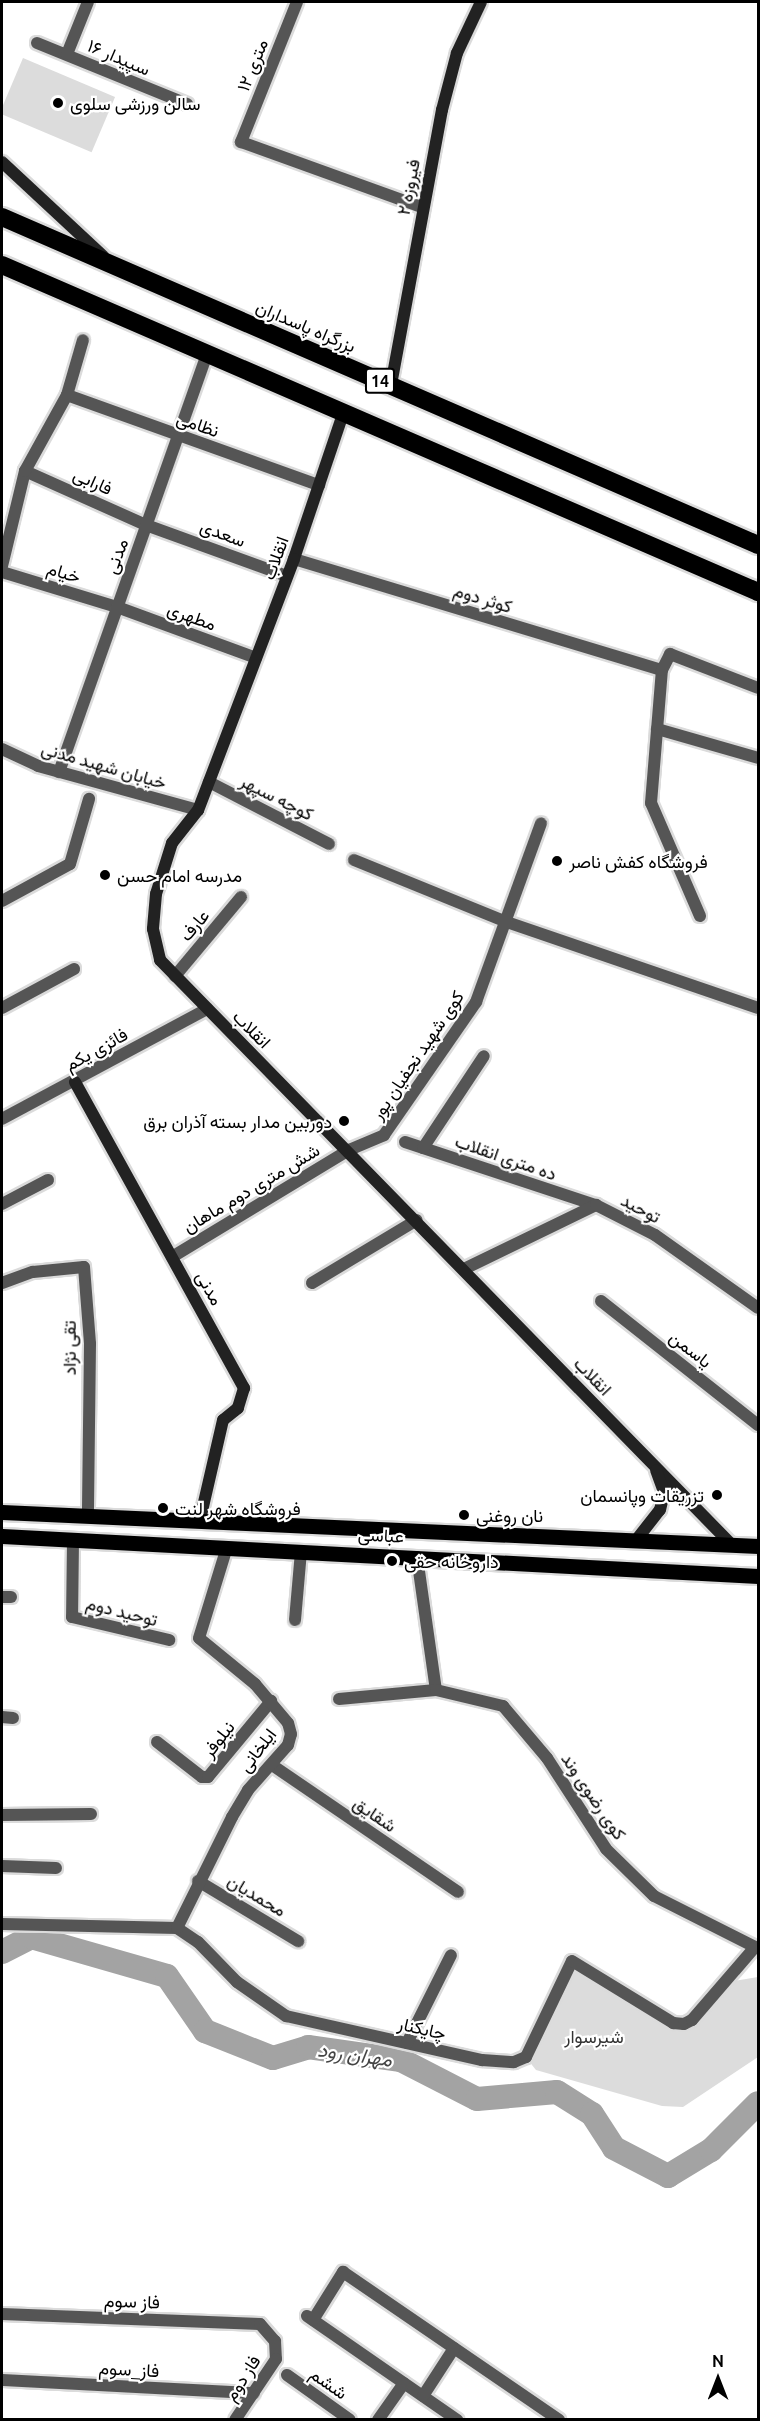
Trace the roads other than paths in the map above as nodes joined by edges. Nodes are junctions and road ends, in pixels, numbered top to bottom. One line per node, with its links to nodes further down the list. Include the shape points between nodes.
1 (88, 2): 5 (street)
2 (297, 2): 8 (street, ۱۲ متری, via 241,142)
3 (481, 2): 8 (street, فیروزه ٢, via 457,53)
4 (37, 43): 5 (street, سپیدار ۱۶)
5 (67, 54): 6 (street, سپیدار ۱۶)
6 (187, 104)
7 (2, 162): 11 (street)
8 (422, 207): 14 (street, فیروزه ٢)
9 (2, 217): 11 (highway, بزرگراه پاسداران / 14)
10 (2, 265): 13 (highway, 14)
11 (112, 265): 14 (highway, بزرگراه پاسداران / 14)
12 (83, 340): 15 (street)
13 (207, 353): 16 (highway, 14); 17 (street, مدنی)
14 (391, 386): 21 (highway, بزرگراه پاسداران / 14)
15 (66, 395): 17 (street, نظامی); 18 (street)
16 (344, 411): 19 (street, انقلاب); 26 (highway, 14)
17 (177, 436): 19 (street, نظامی); 20 (street, مدنی)
18 (25, 471): 20 (street, فارابی); 23 (street)
19 (319, 484): 22 (street, انقلاب)
20 (146, 525): 25 (street, سعدی); 27 (street, مدنی)
21 (759, 545)
22 (294, 559): 25 (street, انقلاب); 29 (street, کوثر دوم)
23 (2, 566)
24 (2, 572): 27 (street, خیام)
25 (287, 576): 28 (street, انقلاب)
26 (759, 592)
27 (117, 607): 28 (street, مطهری); 34 (street, مدنی)
28 (256, 658): 35 (street, انقلاب)
29 (662, 670): 30 (street, via 670,654); 31 (street)
30 (759, 688)
31 (657, 729): 33 (street); 43 (street, via 651,803)
32 (2, 749): 34 (street, خیابان شهید مدنی)
33 (759, 758)
34 (58, 772): 37 (street, خیابان شهید مدنی)
35 (209, 782): 37 (street, انقلاب); 39 (street, کوچه سپهر)
36 (89, 799): 42 (street, via 70,864)
37 (198, 810): 46 (street, انقلاب, via 172,843 156,894 153,929 160,960)
38 (541, 823): 44 (street, کوی شهید نجفیان پور)
39 (329, 844)
40 (354, 860): 44 (street)
41 (241, 897): 46 (street, عارف)
42 (2, 901)
43 (700, 916)
44 (504, 921): 48 (street); 55 (street, کوی شهید نجفیان پور, via 476,1002 384,1135)
45 (74, 969): 47 (street)
46 (175, 976): 49 (street, انقلاب)
47 (2, 1008)
48 (759, 1008)
49 (207, 1009): 51 (street, فائزی یکم); 55 (street, انقلاب)
50 (484, 1056): 54 (street)
51 (75, 1082): 52 (street, فائزی یکم); 60 (street, مدنی)
52 (2, 1119)
53 (405, 1142): 54 (street, ده متری انقلاب)
54 (423, 1148): 58 (street, ده متری انقلاب)
55 (349, 1150): 59 (street, انقلاب); 60 (street, شش متری دوم ماهان)
56 (48, 1180): 57 (street)
57 (2, 1204)
58 (596, 1205): 61 (street, توحید); 65 (street, توحید, via 655,1235)
59 (417, 1220): 61 (street, انقلاب); 63 (street)
60 (172, 1257): 70 (street, مدنی, via 244,1388 238,1408 224,1420)
61 (464, 1269): 67 (street, انقلاب)
62 (2, 1283): 69 (street, تقی نژاد, via 33,1272 84,1267)
63 (312, 1283)
64 (601, 1301): 66 (street, یاسمن)
65 (759, 1308)
66 (759, 1425)
67 (655, 1466): 72 (street, via 664,1492 660,1510); 75 (street, انقلاب)
68 (2, 1512): 69 (main road, عباسى)
69 (95, 1516): 70 (main road, عباسى); 74 (main road)
70 (200, 1520): 72 (main road, عباسى)
71 (2, 1536): 73 (main road, عباسى)
72 (637, 1539): 75 (main road, عباسى)
73 (73, 1540): 74 (main road, عباسى); 81 (street, توحید دوم, via 72,1617)
74 (103, 1541): 76 (main road, عباسى)
75 (748, 1543)
76 (227, 1547): 77 (main road, عباسى); 84 (street, ایلخانی, via 199,1638)
77 (301, 1551): 78 (main road, عباسى); 80 (street)
78 (417, 1557): 79 (main road, عباسى); 82 (street)
79 (759, 1576)
80 (295, 1620)
81 (169, 1640)
82 (436, 1690): 83 (street, کوی رضوی وند); 96 (street, کوی رضوی وند, via 503,1706 548,1758 606,1849 654,1896)
83 (339, 1699)
84 (271, 1701): 85 (street, نیلوفر, via 208,1777 202,1777); 86 (street, ایلخانی, via 291,1734 288,1745)
85 (157, 1742)
86 (272, 1765): 91 (street, ایلخانی, via 248,1790); 92 (street, شقایق)
87 (91, 1814): 88 (street)
88 (2, 1815)
89 (2, 1866): 90 (street)
90 (56, 1868)
91 (198, 1881): 94 (street, ایلخانی); 95 (street, محمدیان)
92 (458, 1892)
93 (2, 1924): 94 (street)
94 (177, 1928): 98 (street, چایکنار, via 198,1942 237,1982 286,2016)
95 (298, 1941)
96 (757, 1947): 98 (street, چایکنار, via 692,2020 684,2024 673,2023 572,1961 521,2061 482,2060)
97 (451, 1955): 98 (street)
98 (407, 2043)
99 (2, 2314): 100 (street, فاز سوم)
100 (260, 2324): 105 (street, فاز دوم, via 275,2342 276,2359)
101 (454, 2348): 104 (street, via 343,2272 309,2318); 106 (street); 111 (street)
102 (287, 2376): 109 (street, ششم)
103 (2, 2380): 105 (street, فاز_سوم)
104 (404, 2383): 106 (street); 110 (street)
105 (254, 2393): 108 (street, فاز دوم)
106 (423, 2396): 107 (street)
107 (452, 2418)
108 (235, 2420)
109 (350, 2420)
110 (378, 2420)
111 (559, 2420)

